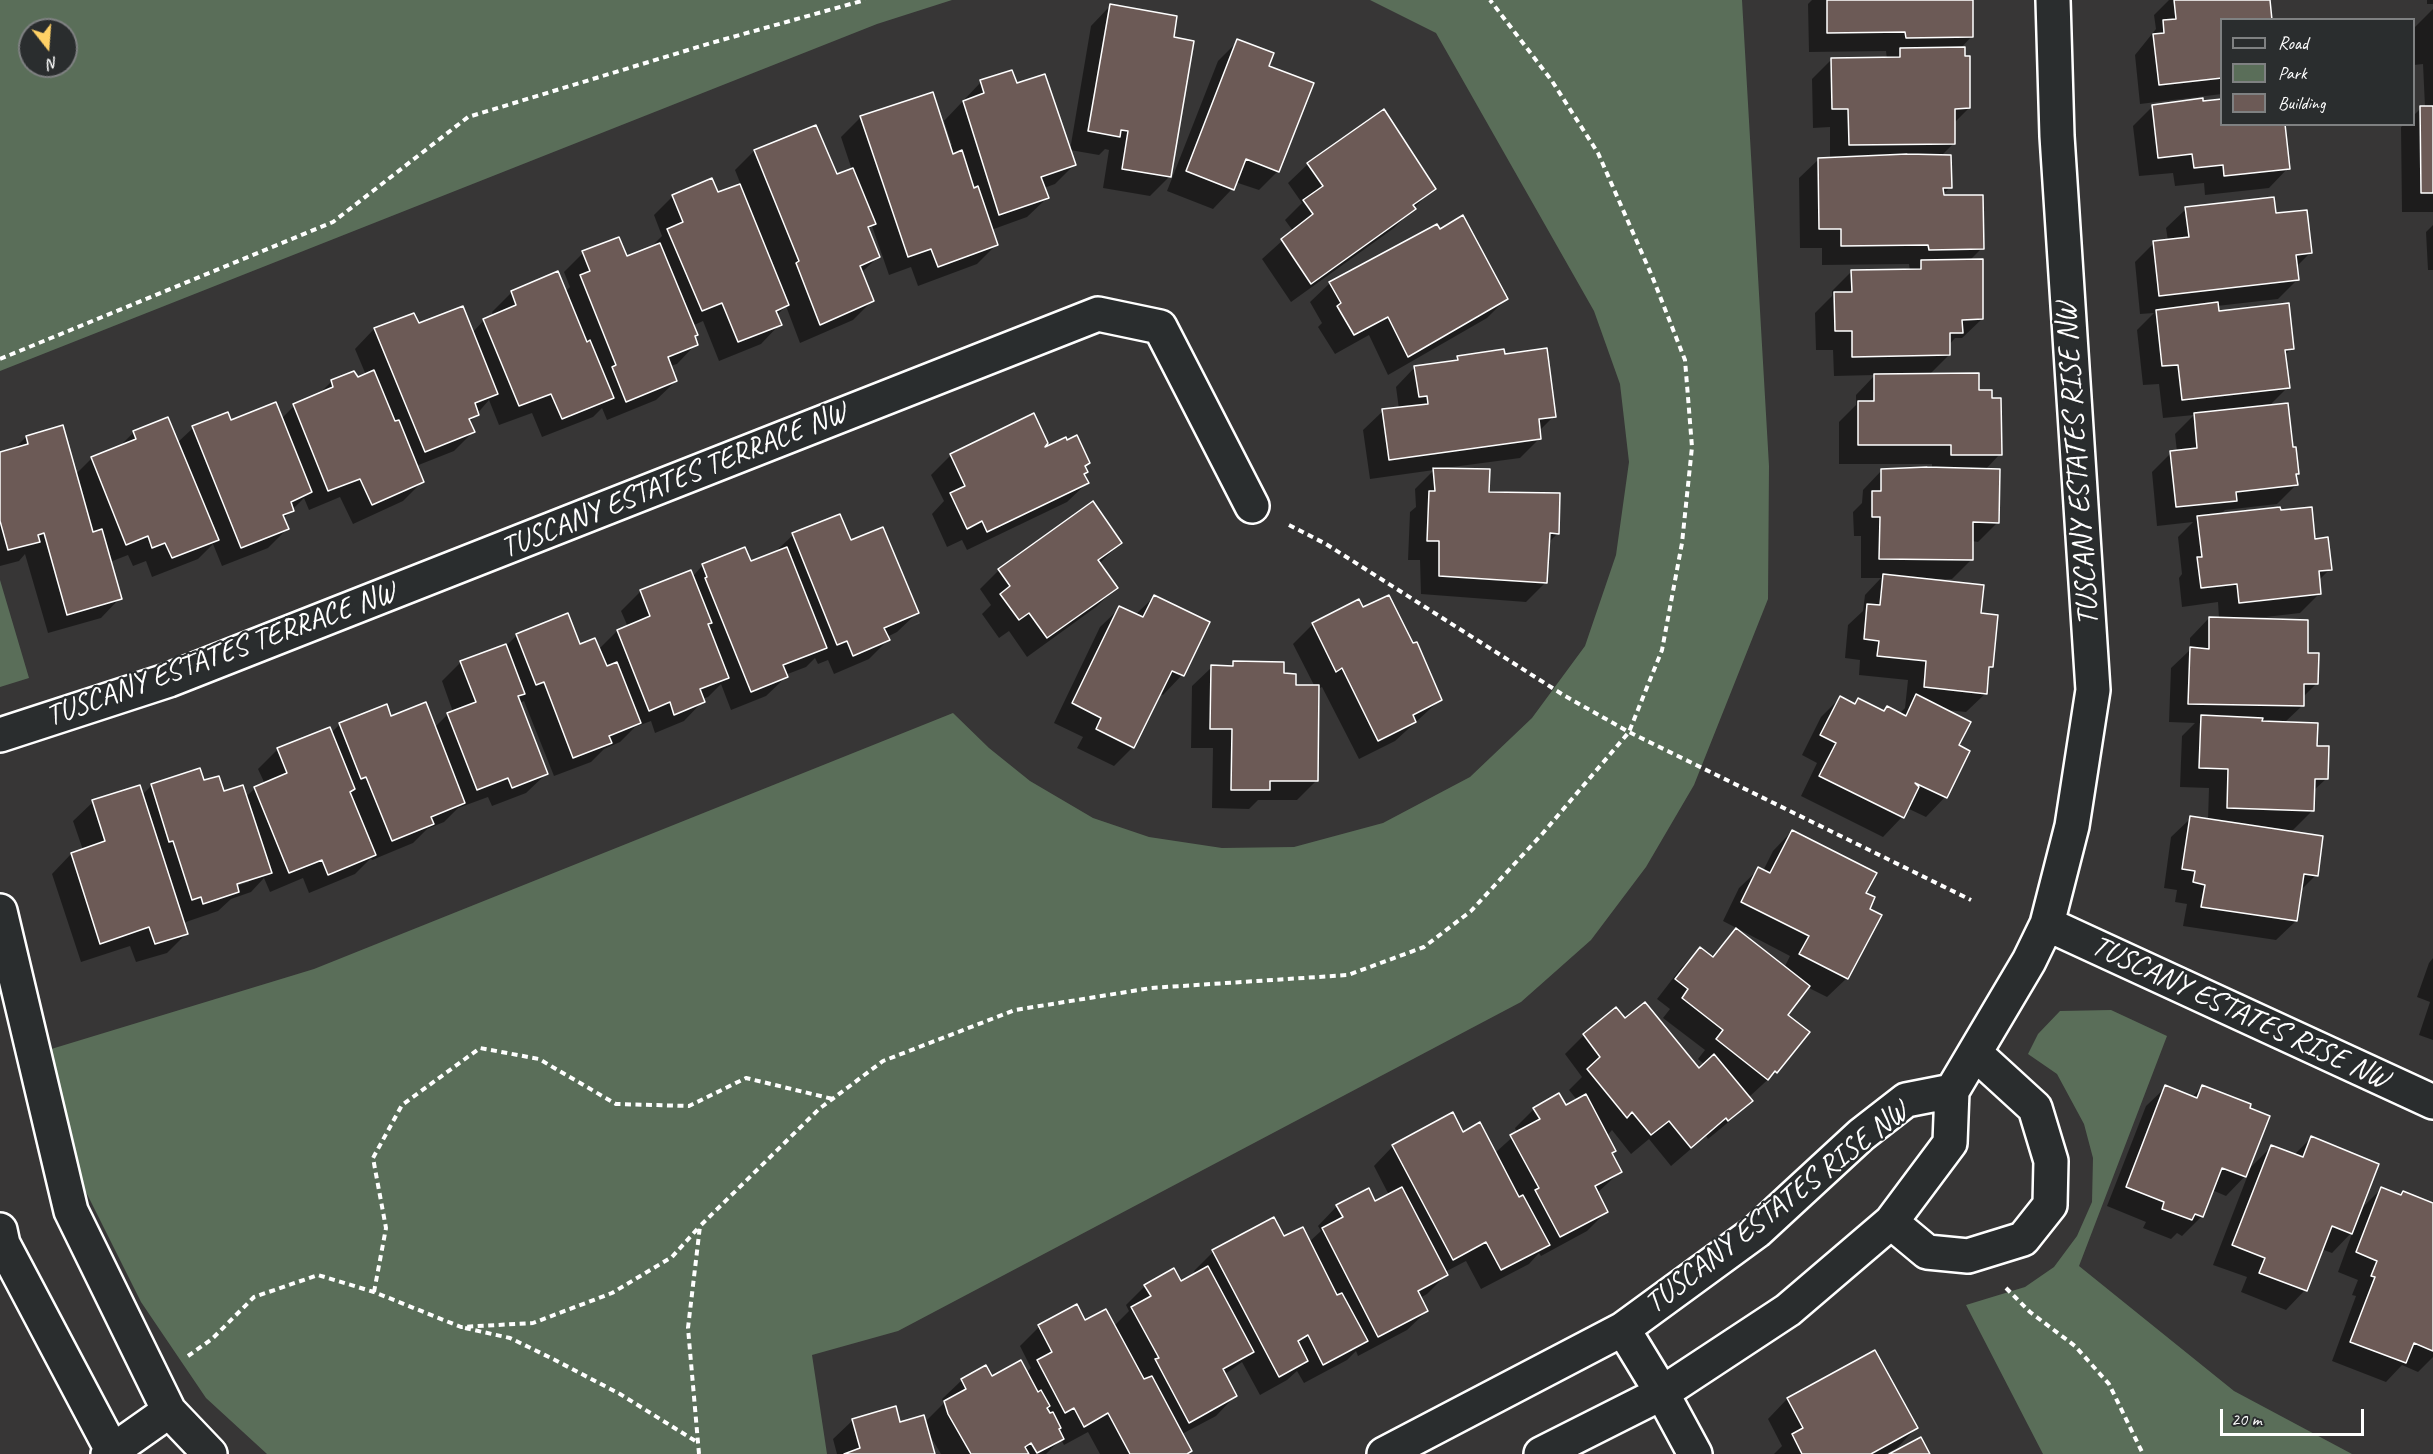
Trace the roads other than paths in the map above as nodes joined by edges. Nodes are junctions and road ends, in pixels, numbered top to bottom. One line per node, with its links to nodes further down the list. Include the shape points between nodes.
1 (2053, 0): 5 (street, TUSCANY ESTATES RISE NW, via 2056,136 2093,690 2072,826)
2 (1252, 506): 3 (street, TUSCANY ESTATES TERRACE NW, via 1160,327 1098,314 169,680)
3 (0, 735)
4 (0, 911): 13 (street, via 71,1211)
5 (2047, 924): 6 (street, TUSCANY ESTATES RISE NW); 8 (street, TUSCANY ESTATES RISE NW)
6 (1976, 1054): 7 (street, TUSCANY ESTATES RISE NW); 9 (street, via 2035,1108 2051,1161 2050,1205 2023,1239 1968,1256 1927,1252)
7 (1952, 1091): 9 (street, TUSCANY ESTATES RISE NW, via 1950,1143); 11 (street, TUSCANY ESTATES RISE NW, via 1906,1100 1861,1135 1756,1231)
8 (2433, 1102)
9 (1891, 1222): 12 (street, TUSCANY ESTATES RISE NW, via 1788,1310)
10 (0, 1230): 14 (street, via 3,1244)
11 (1623, 1329): 12 (street); 16 (street, TUSCANY ESTATES RISE NW)
12 (1662, 1393): 17 (street, TUSCANY ESTATES RISE NW); 18 (street)
13 (169, 1411): 14 (street); 15 (street)
14 (111, 1453)
15 (210, 1454)
16 (1384, 1454)
17 (1541, 1454)
18 (1695, 1454)

